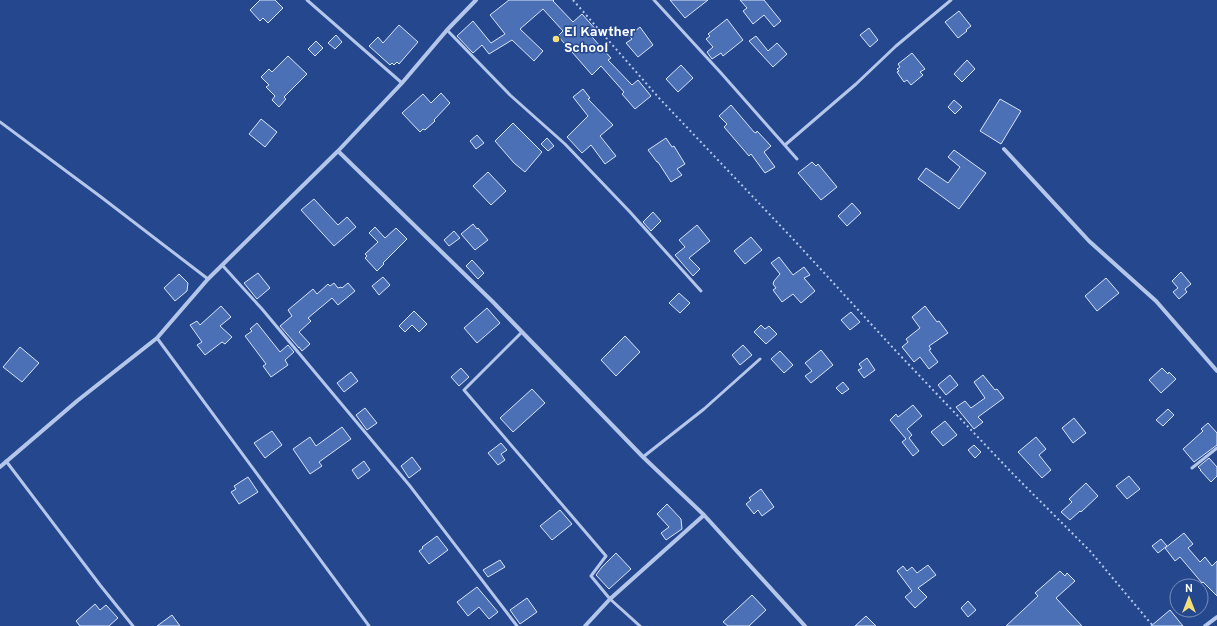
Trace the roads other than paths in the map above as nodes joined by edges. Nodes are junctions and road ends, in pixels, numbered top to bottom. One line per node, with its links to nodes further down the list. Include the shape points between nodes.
1 (307, 0): 6 (lane)
2 (476, 0): 5 (street)
3 (654, 0): 8 (lane)
4 (951, 0): 8 (lane)
5 (447, 30): 6 (street); 14 (lane, via 510,95 565,144)
6 (402, 83): 10 (street)
7 (0, 122): 13 (lane)
8 (785, 145): 11 (lane)
9 (1004, 149): 18 (street, via 1089,241 1156,301)
10 (338, 151): 12 (street); 15 (street)
11 (797, 159)
12 (223, 266): 13 (street); 29 (lane, via 410,486)
13 (208, 279): 16 (street)
14 (701, 291)
15 (522, 332): 20 (street); 25 (lane, via 464,390 606,556 591,576)
16 (157, 338): 21 (street); 28 (lane)
17 (760, 359): 20 (lane, via 704,409)
18 (1217, 371)
19 (1217, 448): 23 (lane)
20 (643, 457): 24 (street)
21 (6, 461): 22 (street); 27 (lane)
22 (0, 467)
23 (1192, 468)
24 (704, 515): 25 (street); 32 (street)
25 (610, 598): 30 (street); 31 (lane)
26 (1217, 617): 33 (street)
27 (133, 626)
28 (369, 626)
29 (517, 626)
30 (585, 626)
31 (640, 626)
32 (805, 626)
33 (1205, 626)

